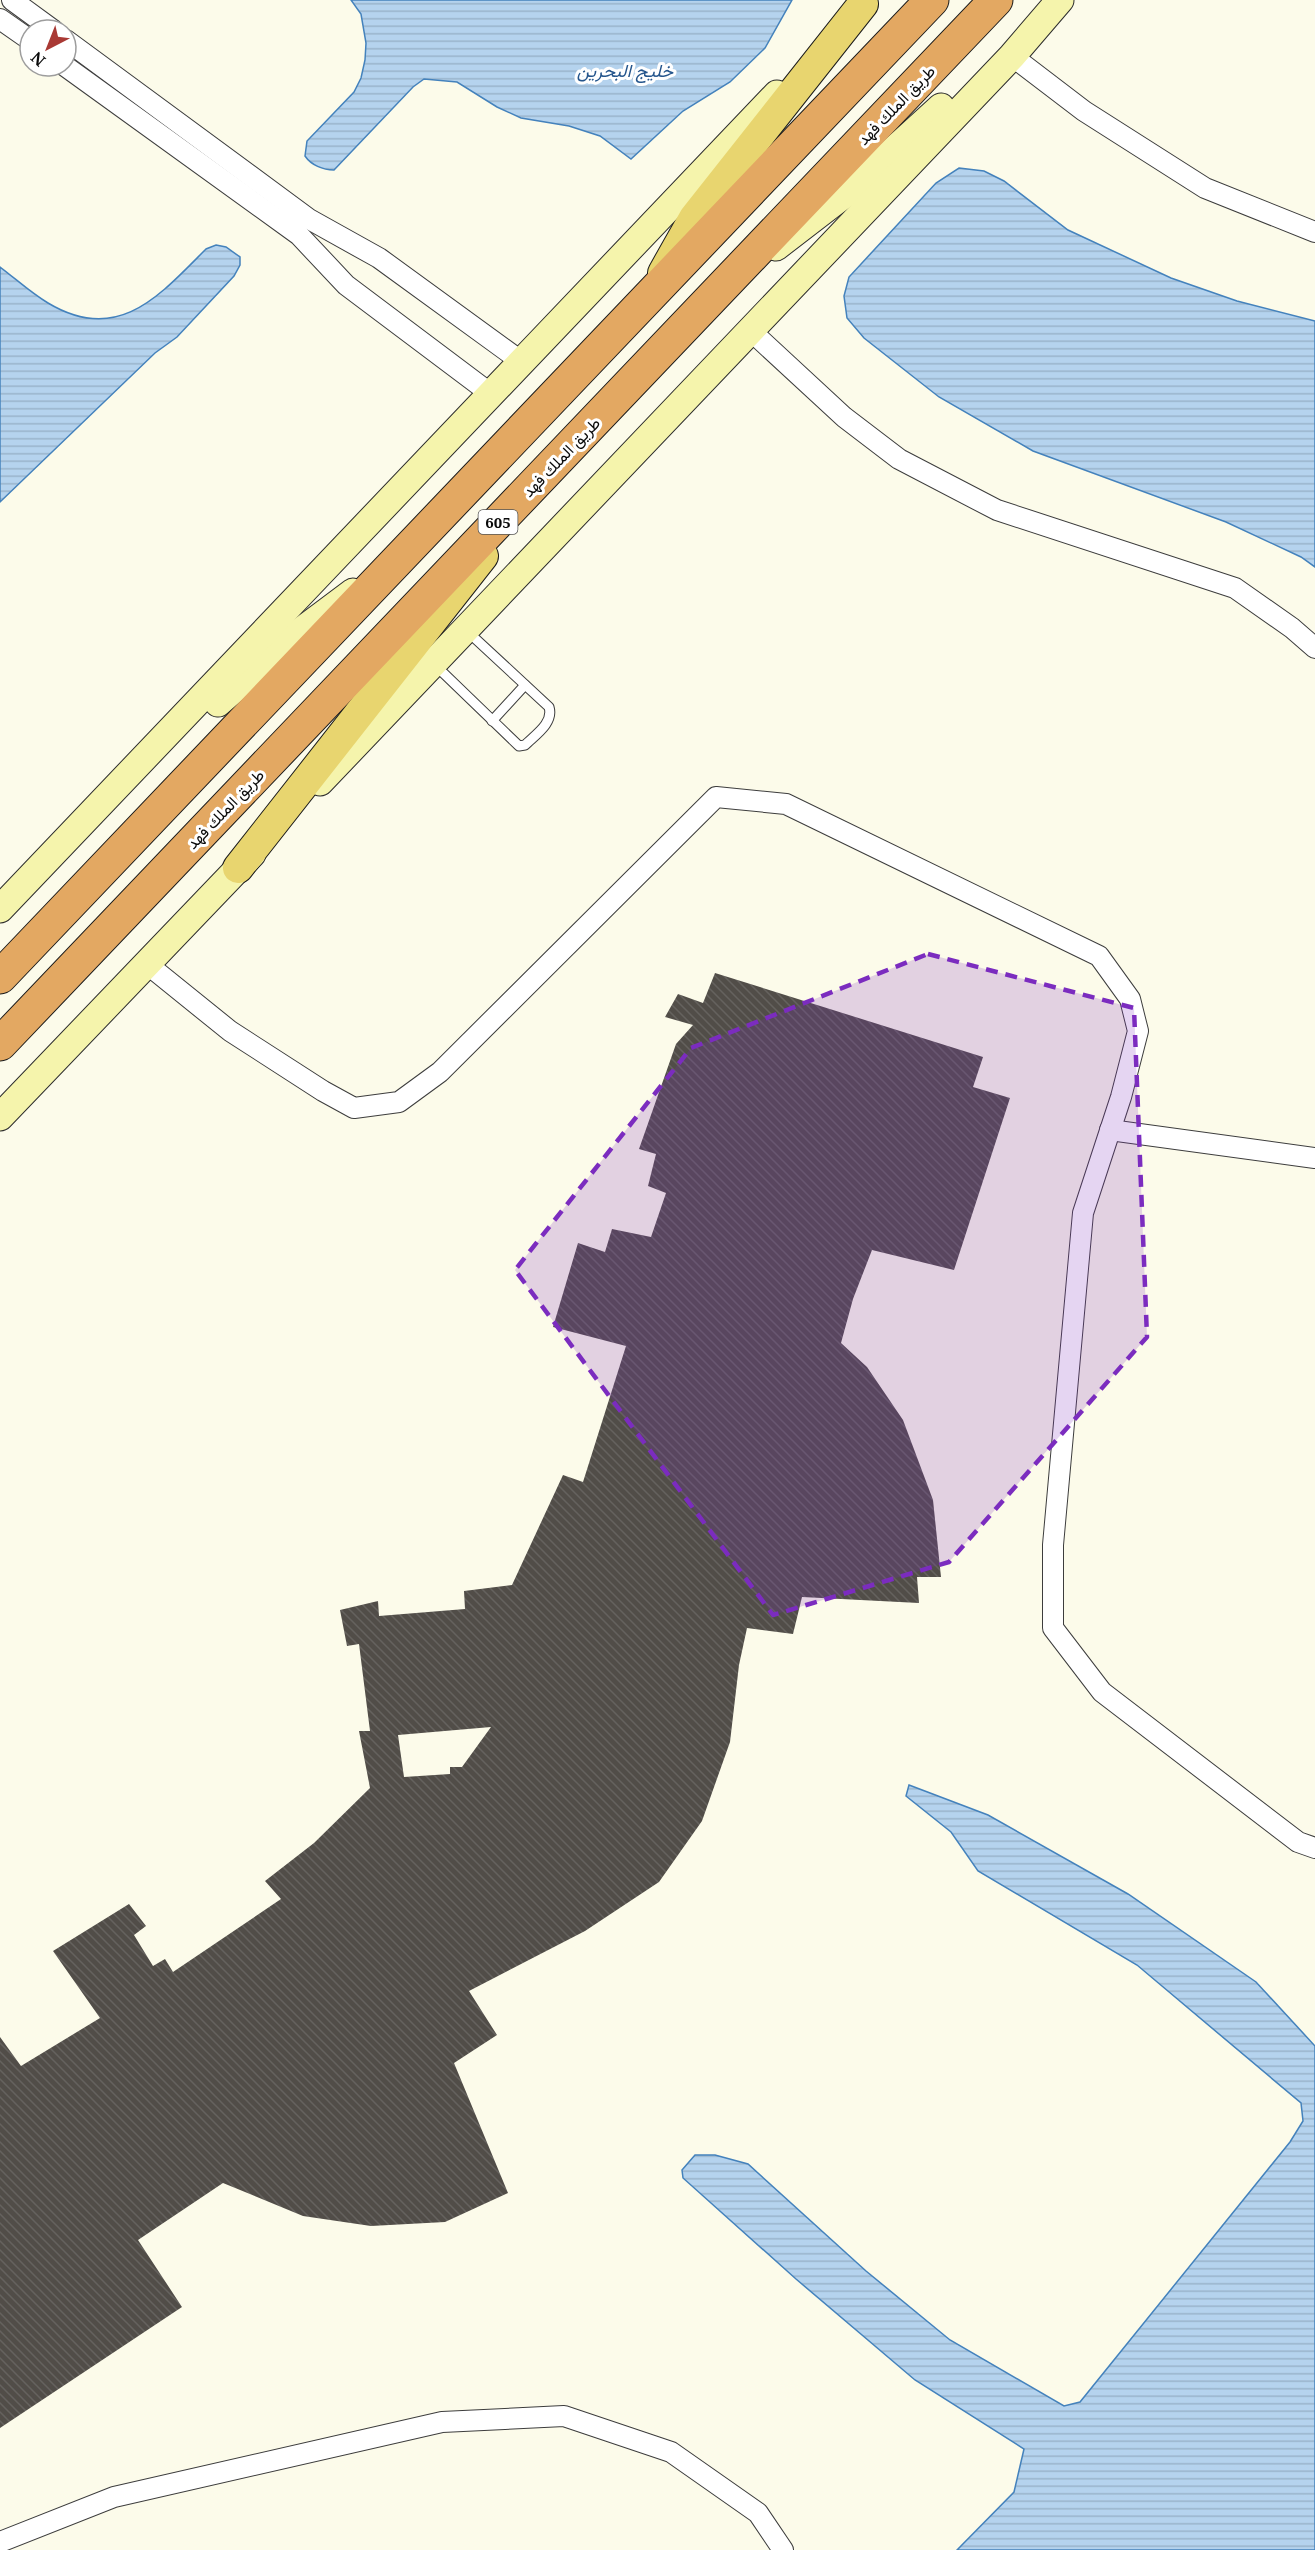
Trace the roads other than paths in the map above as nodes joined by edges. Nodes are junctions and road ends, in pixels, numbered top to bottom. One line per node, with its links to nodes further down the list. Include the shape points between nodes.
1 (12, 0): 6 (street)
2 (932, 0): 14 (highway, 605)
3 (996, 0): 13 (highway, طريق الملك فهد / 605)
4 (1060, 0): 10 (main road); 13 (main road, via 850,190)
5 (865, 2): 14 (main road, via 694,218); 16 (main road)
6 (37, 18)
7 (0, 19): 8 (street)
8 (18, 32)
9 (78, 49): 16 (street, via 309,219 379,258)
10 (1012, 56): 12 (street, via 1084,111 1205,188); 15 (main road)
11 (78, 75): 17 (street, via 299,236 346,285)
12 (1315, 232)
13 (718, 292): 18 (highway, طريق الملك فهد / 605)
14 (650, 295): 19 (highway, 605)
15 (751, 330): 20 (main road); 21 (street, via 844,417 899,459 997,510 1235,588)
16 (522, 362): 17 (main road)
17 (491, 394): 25 (main road)
18 (559, 459): 26 (main road); 30 (highway, طريق الملك فهد / 605)
19 (406, 552): 25 (main road, via 297,634); 29 (highway, 605)
20 (465, 630): 22 (main road); 23 (lane)
21 (1315, 648)
22 (433, 663): 24 (lane); 26 (main road)
23 (525, 685): 24 (lane); 24 (lane, via 549,707 549,721 525,745 519,746)
24 (492, 721)
25 (89, 816): 27 (main road)
26 (238, 868): 28 (main road)
27 (4, 898)
28 (147, 964): 31 (main road); 32 (street, via 230,1031 354,1108 399,1102 440,1072 716,797 786,804 1099,956 1130,999 1138,1031)
29 (0, 977)
30 (0, 1044)
31 (0, 1117)
32 (1110, 1130): 33 (street); 34 (street, via 1083,1214 1053,1545 1053,1628 1102,1692 1298,1842)
33 (1315, 1158)
34 (1315, 1848)
35 (0, 2542): 36 (street, via 114,2497 430,2424 564,2416 671,2452 758,2513)
36 (783, 2550)

